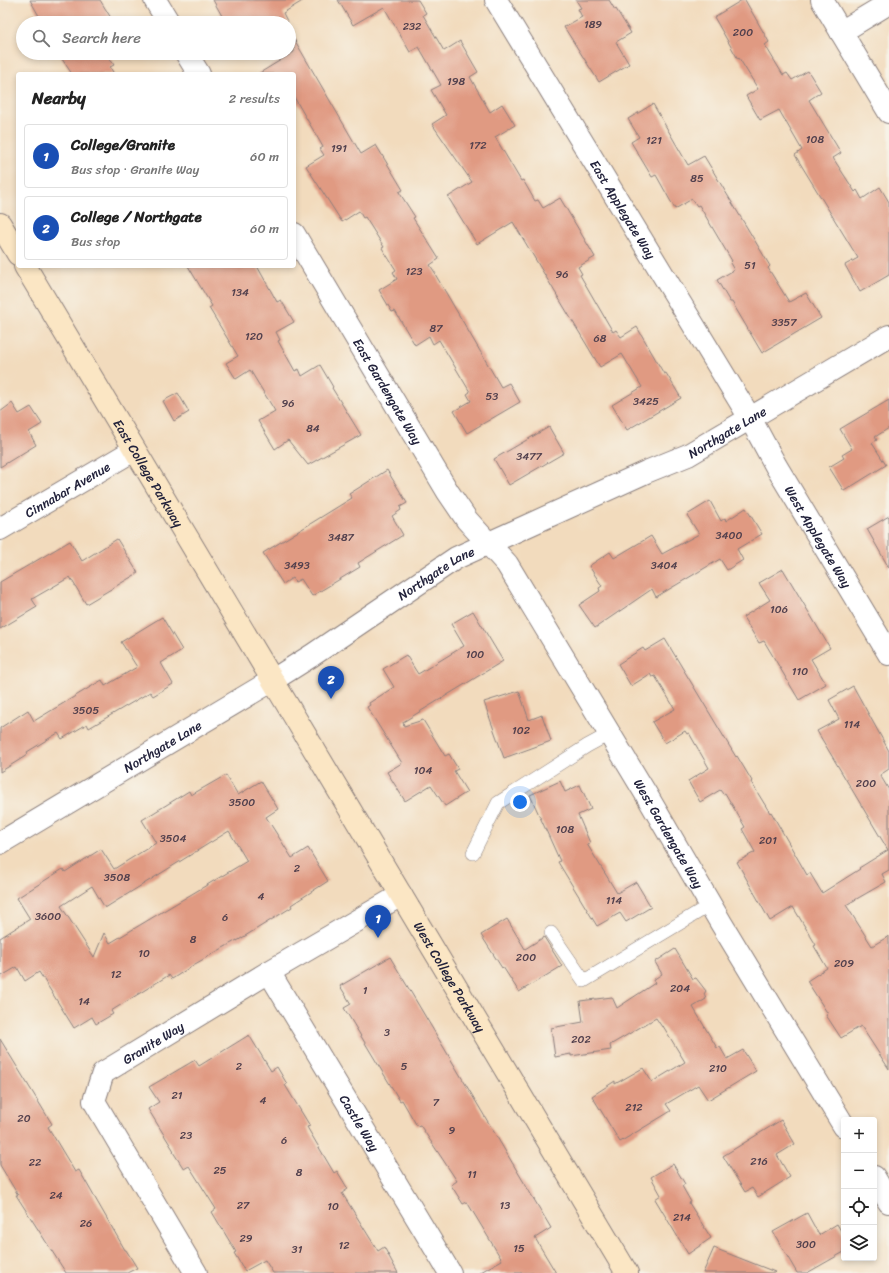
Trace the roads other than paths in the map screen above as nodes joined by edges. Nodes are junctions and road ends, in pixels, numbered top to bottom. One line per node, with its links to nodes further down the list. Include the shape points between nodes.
1 (155, 0): 5 (street)
2 (496, 0): 15 (street, East Applegate Way)
3 (822, 0): 6 (street)
4 (889, 3): 6 (street)
5 (165, 16)
6 (841, 32): 9 (street)
7 (190, 60): 8 (street)
8 (198, 72)
9 (889, 112)
10 (0, 224): 12 (main road)
11 (296, 237): 18 (street, East Gardengate Way, via 448,492 467,520)
12 (16, 251)
13 (26, 268): 16 (main road, East College Parkway)
14 (889, 336): 15 (street, Northgate Lane)
15 (750, 418): 18 (street, Northgate Lane, via 688,455); 19 (street, West Applegate Way)
16 (134, 450): 17 (street, Cinnabar Avenue); 20 (main road, East College Parkway)
17 (0, 529)
18 (488, 544): 20 (street, Northgate Lane, via 456,558); 21 (street, West Gardengate Way, via 507,564)
19 (889, 654)
20 (273, 680): 22 (street, Northgate Lane); 24 (main road, West College Parkway)
21 (609, 734): 23 (lane, via 498,803); 25 (street, West Gardengate Way)
22 (0, 843)
23 (473, 853)
24 (401, 894): 27 (street, Granite Way); 33 (main road, West College Parkway)
25 (710, 905): 26 (lane, via 584,981); 28 (street, West Gardengate Way)
26 (551, 933)
27 (269, 972): 31 (street, Granite Way, via 103,1073 94,1101); 32 (street, Castle Way)
28 (841, 1121)
29 (877, 1182): 30 (street)
30 (889, 1202)
31 (196, 1273)
32 (450, 1273)
33 (626, 1273)

